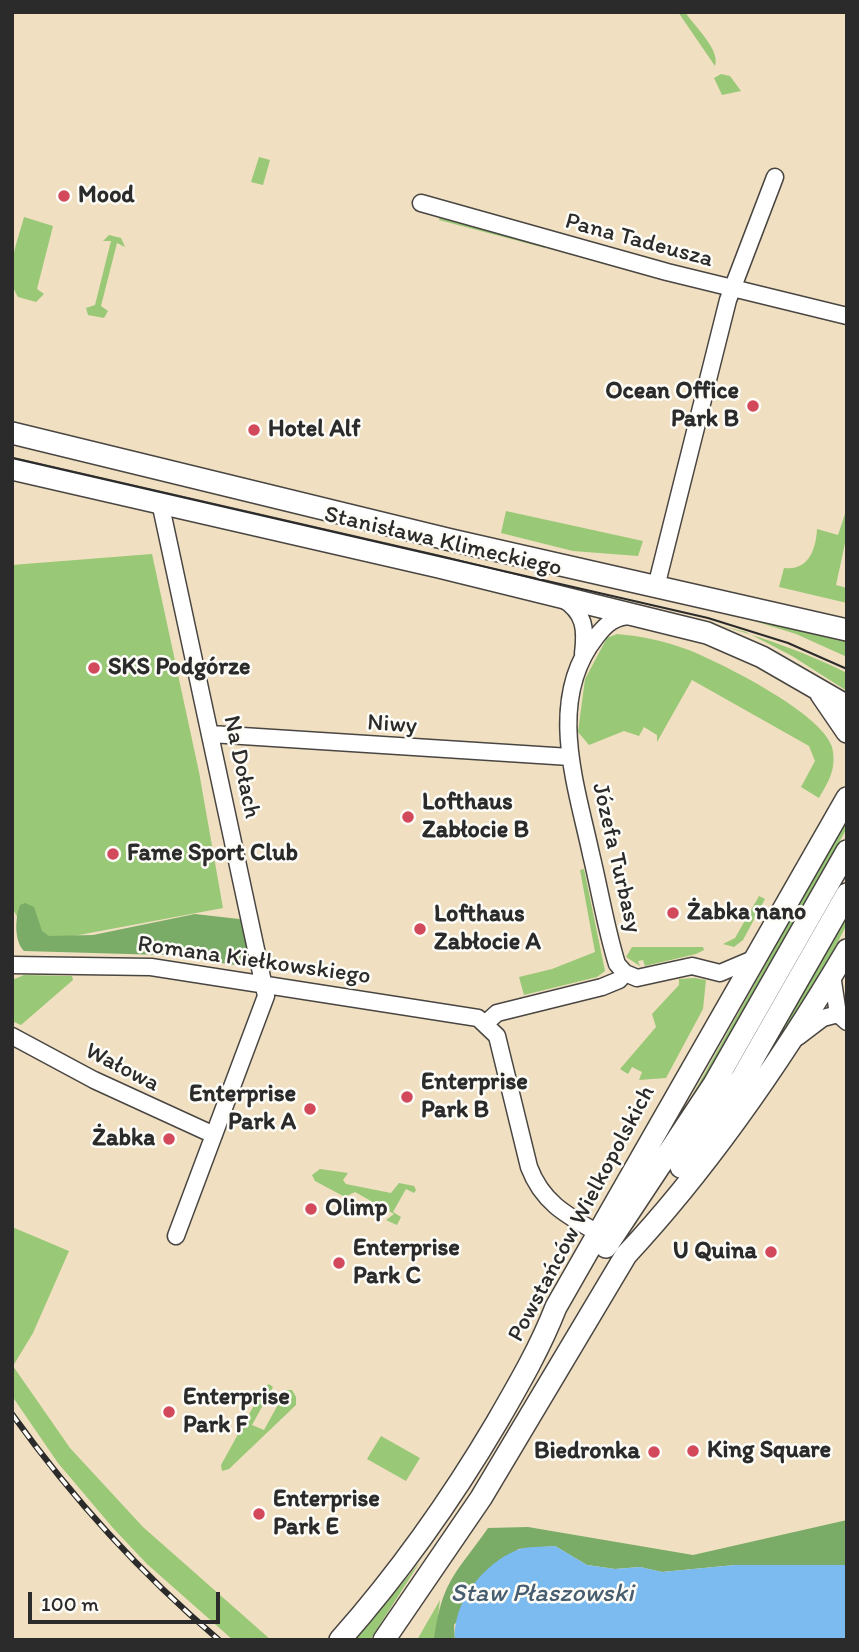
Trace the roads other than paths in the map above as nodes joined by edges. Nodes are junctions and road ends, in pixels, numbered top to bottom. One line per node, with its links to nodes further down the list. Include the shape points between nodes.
1 (775, 177): 3 (street)
2 (422, 203): 3 (street, Pana Tadeusza)
3 (732, 289): 4 (street, Pana Tadeusza); 8 (street)
4 (847, 316)
5 (12, 433): 8 (main road, Stanisława Klimeckiego)
6 (12, 469): 7 (main road, Stanisława Klimeckiego)
7 (160, 502): 9 (main road, Stanisława Klimeckiego); 16 (street, Na Dołach)
8 (656, 587): 11 (main road, Stanisława Klimeckiego)
9 (559, 597): 10 (main road, Stanisława Klimeckiego); 12 (street, Józefa Turbasy, via 571,604 583,621)
10 (638, 616): 12 (street, Józefa Turbasy, via 611,621); 13 (main road, Stanisława Klimeckiego, via 707,633)
11 (847, 630)
12 (583, 654): 17 (street, Józefa Turbasy, via 569,704)
13 (818, 689): 14 (main road, Stanisława Klimeckiego); 15 (main road)
14 (847, 706)
15 (847, 732)
16 (211, 734): 17 (street, Niwy); 27 (street, Na Dołach)
17 (570, 757): 24 (street, Józefa Turbasy, via 611,942 617,964)
18 (847, 798): 22 (main road, Powstańców Wielkopolskich)
19 (847, 851): 37 (main road, via 734,1050)
20 (847, 894): 36 (main road, via 751,1063)
21 (847, 950): 26 (main road)
22 (753, 959): 25 (street); 28 (main road, Powstańców Wielkopolskich)
23 (12, 965): 27 (street, Romana Kiełkowskiego, via 151,967)
24 (625, 973): 25 (street, via 646,977 692,966); 30 (street, via 602,986 497,1013)
25 (720, 973): 28 (street)
26 (832, 975): 29 (street); 32 (main road)
27 (264, 983): 30 (street, Romana Kiełkowskiego, via 471,1016); 33 (street, Na Dołach, via 266,1000)
28 (731, 999): 34 (main road, Powstańców Wielkopolskich)
29 (842, 1018): 32 (street, via 815,1023)
30 (486, 1023): 34 (street, via 497,1036 537,1187 557,1209)
31 (12, 1036): 33 (street, Wałowa, via 105,1086)
32 (786, 1048): 36 (main road, via 746,1107)
33 (214, 1135): 35 (street, Na Dołach)
34 (598, 1233): 37 (main road, Powstańców Wielkopolskich, via 556,1307)
35 (176, 1236)
36 (626, 1255): 39 (main road, via 481,1498)
37 (541, 1346): 38 (main road, Powstańców Wielkopolskich, via 439,1516)
38 (340, 1640)
39 (384, 1640)

